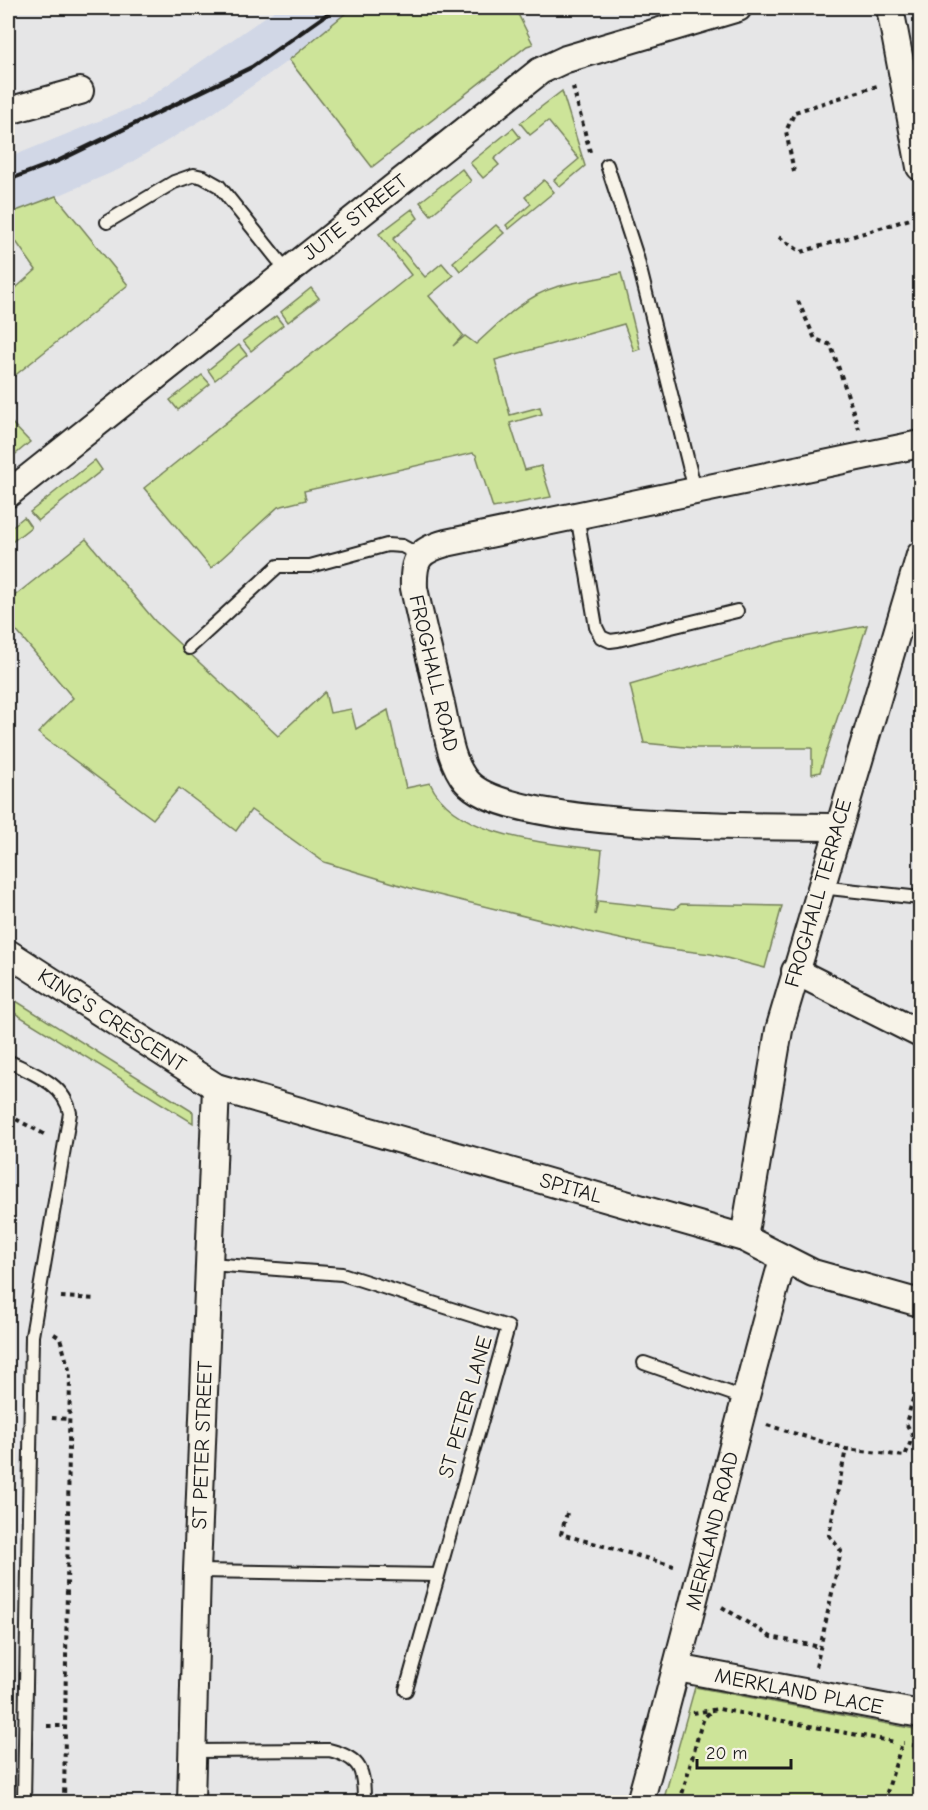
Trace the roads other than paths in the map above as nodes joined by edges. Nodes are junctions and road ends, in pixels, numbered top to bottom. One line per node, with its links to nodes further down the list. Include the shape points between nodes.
1 (738, 8): 8 (street, JUTE STREET, via 547,67)
2 (890, 8): 6 (street)
3 (80, 91): 4 (street)
4 (8, 111)
5 (607, 165): 10 (lane, via 637,257)
6 (921, 167)
7 (107, 222): 8 (lane, via 174,182 194,175 203,177 219,186)
8 (287, 271): 11 (street, JUTE STREET)
9 (921, 444): 10 (street)
10 (695, 490): 12 (street)
11 (8, 494)
12 (577, 515): 13 (street, via 446,543); 15 (lane, via 601,637 618,640)
13 (419, 555): 16 (lane, via 402,546 387,545 310,566 278,566); 17 (street, FROGHALL ROAD, via 413,570 414,588 453,756 468,783 483,793 546,811 608,820)
14 (921, 555): 17 (street, FROGHALL TERRACE)
15 (737, 611)
16 (189, 648)
17 (837, 827): 18 (street, FROGHALL TERRACE)
18 (819, 887): 19 (lane); 21 (street, FROGHALL TERRACE)
19 (921, 898)
20 (8, 953): 24 (street, KING'S CRESCENT)
21 (795, 971): 22 (street); 25 (street, FROGHALL TERRACE, via 768,1083)
22 (921, 1034)
23 (8, 1061): 37 (lane, via 60,1091 70,1113 32,1336)
24 (216, 1087): 25 (street, SPITAL); 27 (street, ST PETER STREET)
25 (744, 1238): 26 (street, SPITAL)
26 (783, 1259): 28 (street, SPITAL, via 840,1282); 30 (street, MERKLAND ROAD)
27 (210, 1264): 31 (street, ST PETER STREET); 32 (lane, ST PETER LANE, via 342,1275 508,1327)
28 (921, 1303)
29 (644, 1363): 30 (lane)
30 (742, 1408): 33 (street, MERKLAND ROAD)
31 (197, 1571): 32 (lane); 36 (street, ST PETER STREET)
32 (438, 1575): 34 (lane, ST PETER LANE)
33 (677, 1668): 35 (street, MERKLAND PLACE); 40 (street, MERKLAND ROAD)
34 (406, 1690)
35 (921, 1714)
36 (193, 1751): 38 (street, ST PETER STREET); 39 (lane, via 329,1750 343,1754 356,1762 364,1776)
37 (24, 1803)
38 (191, 1803)
39 (364, 1803)
40 (640, 1803)

